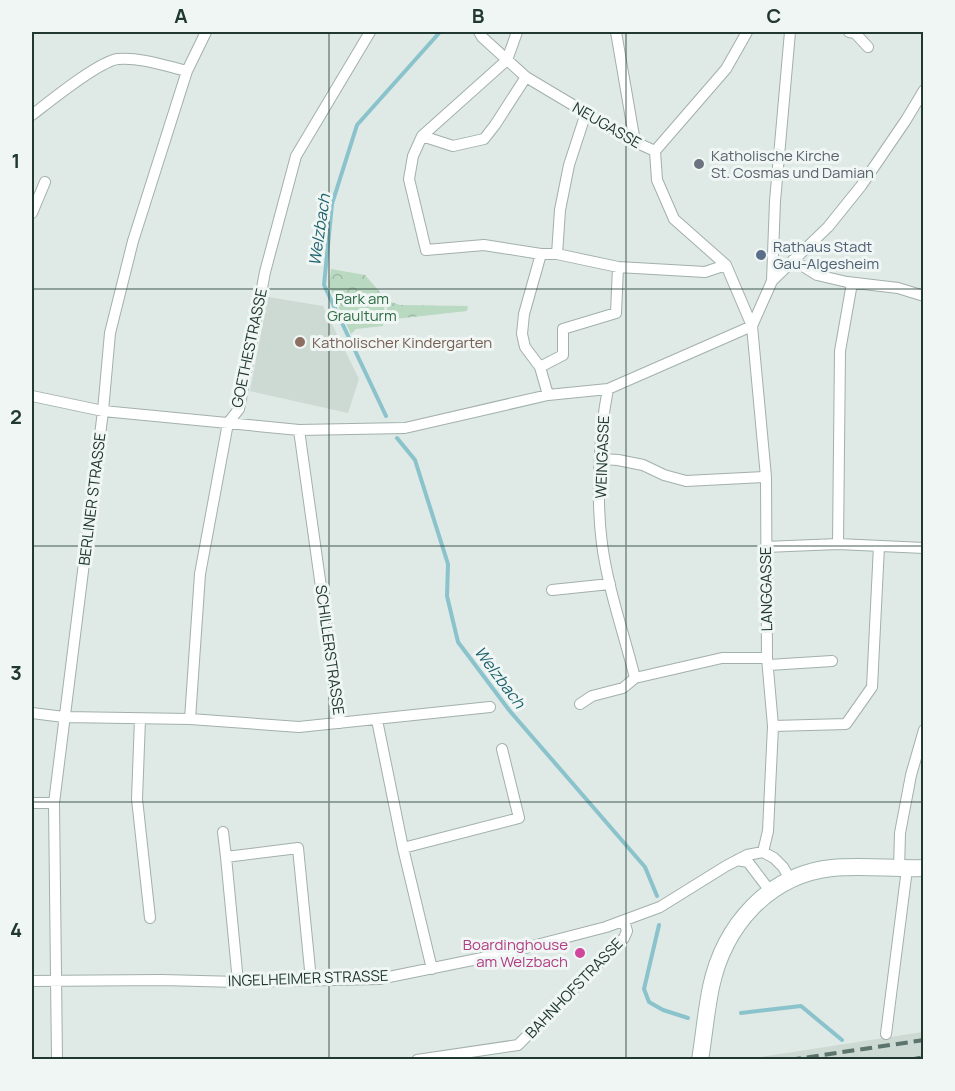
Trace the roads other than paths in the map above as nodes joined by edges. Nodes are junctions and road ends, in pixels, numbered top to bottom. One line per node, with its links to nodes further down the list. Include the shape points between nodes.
1 (206, 32): 11 (street, BERLINER STRASSE)
2 (370, 32): 37 (street, GOETHESTRASSE, via 296,156 265,272 239,409)
3 (479, 32): 10 (street, NEUGASSE)
4 (516, 32): 10 (street)
5 (616, 32): 19 (street)
6 (747, 32): 20 (street, via 726,69)
7 (790, 32): 28 (street)
8 (849, 32): 9 (street)
9 (868, 46)
10 (507, 60): 12 (street, NEUGASSE); 18 (street)
11 (187, 71): 17 (street, via 140,60 116,59); 36 (street, BERLINER STRASSE, via 133,241 110,333)
12 (526, 77): 15 (street, NEUGASSE); 18 (street, via 484,139 453,146)
13 (924, 90): 14 (street)
14 (914, 106): 16 (street); 25 (street, via 861,186 828,227)
15 (586, 113): 19 (street, NEUGASSE); 24 (street, via 569,165)
16 (924, 114)
17 (32, 115)
18 (422, 136): 23 (street, via 409,179 426,250 484,245)
19 (635, 142): 20 (street, NEUGASSE)
20 (655, 151): 26 (street, NEUGASSE, via 657,180 674,219)
21 (45, 182): 22 (street)
22 (32, 213)
23 (541, 254): 24 (street); 32 (street, via 522,334 525,346)
24 (557, 254): 27 (street)
25 (793, 260): 28 (street); 29 (street, via 817,275)
26 (726, 265): 27 (street, via 705,272); 31 (street)
27 (618, 267): 32 (street, via 616,313 563,329 563,355)
28 (772, 281): 31 (street)
29 (852, 283): 30 (street, via 898,288); 41 (street, via 840,351)
30 (924, 296)
31 (752, 326): 33 (street); 40 (street, LANGGASSE)
32 (540, 367): 34 (street)
33 (608, 389): 34 (street); 39 (street, WEINGASSE)
34 (548, 395): 38 (street, via 405,428)
35 (32, 396): 36 (street)
36 (103, 411): 37 (street); 53 (street, BERLINER STRASSE)
37 (228, 423): 38 (street); 55 (street, GOETHESTRASSE, via 200,574)
38 (299, 430): 57 (street, SCHILLERSTRASSE)
39 (601, 459): 40 (street, via 643,465 686,481); 45 (street, WEINGASSE, via 602,544)
40 (766, 477): 43 (street, LANGGASSE)
41 (838, 544): 42 (street); 43 (street)
42 (879, 546): 44 (street); 58 (street, via 872,687 846,724)
43 (765, 547): 48 (street, LANGGASSE)
44 (924, 548)
45 (610, 584): 46 (street); 49 (street, WEINGASSE)
46 (552, 590)
47 (832, 661): 48 (street)
48 (768, 662): 49 (street, via 722,658); 58 (street, LANGGASSE)
49 (635, 678): 50 (street, via 623,688 592,696)
50 (580, 704)
51 (490, 706): 56 (street, SCHILLERSTRASSE)
52 (32, 713): 53 (street)
53 (64, 717): 54 (street); 62 (street, BERLINER STRASSE)
54 (140, 719): 55 (street); 71 (street, via 137,799)
55 (190, 719): 57 (street, via 299,727)
56 (377, 720): 57 (street, SCHILLERSTRASSE); 64 (street)
57 (340, 723)
58 (773, 726): 65 (street, LANGGASSE, via 768,831)
59 (924, 730): 68 (street, via 900,833)
60 (501, 749): 64 (street, via 519,818)
61 (32, 803): 62 (street)
62 (54, 803): 75 (street, BERLINER STRASSE)
63 (223, 832): 66 (street)
64 (403, 848): 73 (street)
65 (763, 852): 67 (street, BAHNHOFSTRASSE); 69 (street, via 778,862)
66 (226, 856): 76 (street, via 298,848); 77 (street)
67 (736, 860): 70 (street, via 748,862); 72 (street, BAHNHOFSTRASSE, via 660,907)
68 (910, 869): 69 (main road, via 831,868); 78 (street)
69 (790, 879): 70 (main road)
70 (770, 891): 81 (main road, via 738,923 719,960)
71 (150, 918)
72 (624, 921): 73 (street, INGELHEIMER STRASSE); 80 (street, BAHNHOFSTRASSE, via 624,938 518,1045)
73 (432, 969): 76 (street, INGELHEIMER STRASSE, via 378,979)
74 (32, 981): 75 (street, INGELHEIMER STRASSE)
75 (57, 981): 77 (street, INGELHEIMER STRASSE); 79 (street)
76 (311, 981): 77 (street, INGELHEIMER STRASSE)
77 (238, 982)
78 (886, 1034)
79 (57, 1059)
80 (417, 1059)
81 (700, 1059)

